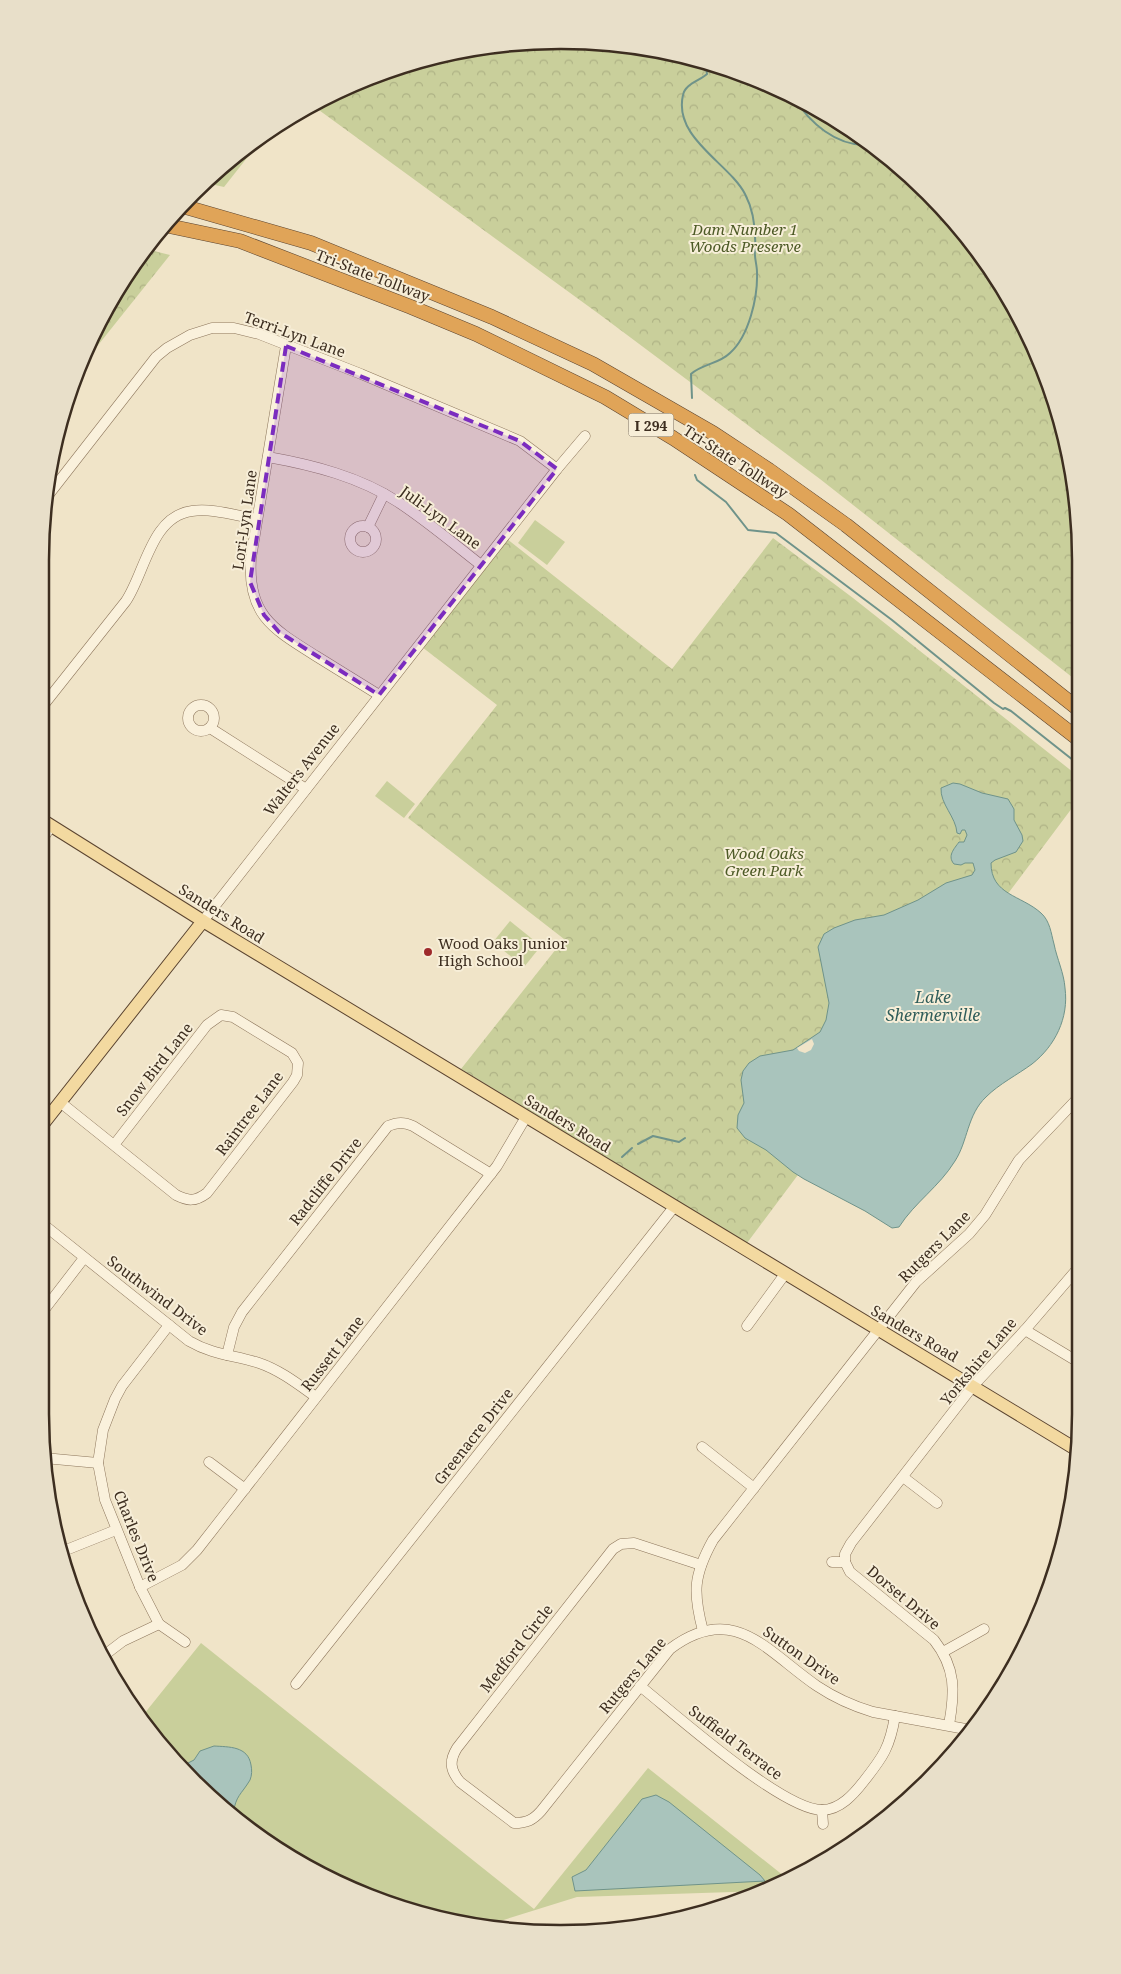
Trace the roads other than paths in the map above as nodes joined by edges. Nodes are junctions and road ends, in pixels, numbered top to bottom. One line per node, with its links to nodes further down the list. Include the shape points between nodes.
1 (190, 208): 14 (highway, Tri-State Tollway / I 294, via 311,243 492,316 593,364 713,433 812,500)
2 (173, 227): 16 (highway, Tri-State Tollway / I 294, via 240,241 411,307 476,334 605,397 788,514)
3 (286, 346): 5 (street, Lori-Lyn Lane); 6 (street, Terri-Lyn Lane, via 520,441); 7 (street, Terri-Lyn Lane, via 259,334 234,328 212,328 190,335 167,348 156,357)
4 (585, 436): 6 (street, Walters Avenue)
5 (268, 457): 8 (street, Juli-Lyn Lane, via 323,469); 9 (street, Lori-Lyn Lane)
6 (557, 468): 11 (street, Walters Avenue)
7 (54, 488)
8 (384, 494): 10 (street); 11 (street, Juli-Lyn Lane)
9 (257, 519): 12 (street, Lori-Lyn Lane, via 250,582 264,615 279,632); 13 (street, via 202,511 191,511 172,519 158,535 126,601)
10 (368, 527)
11 (481, 565): 12 (street, Walters Avenue)
12 (379, 695): 17 (street, Walters Avenue)
13 (49, 698)
14 (1072, 704)
15 (210, 728): 17 (street)
16 (1072, 734)
17 (306, 789): 19 (street, Walters Avenue)
18 (49, 824): 19 (main road, Sanders Road)
19 (202, 921): 21 (main road, Walters Avenue); 24 (main road, Sanders Road)
20 (221, 1016): 25 (street, Snow Bird Lane, via 207,1024); 25 (street, Raintree Lane, via 233,1017 292,1053 299,1069 207,1193 193,1201 184,1200)
21 (60, 1102): 23 (main road, Walters Avenue); 25 (street)
22 (1072, 1104): 36 (street, Rutgers Lane, via 1019,1160 985,1215 969,1234 916,1282)
23 (49, 1116)
24 (526, 1117): 26 (street, Russett Lane); 27 (main road, Sanders Road)
25 (114, 1145)
26 (491, 1174): 37 (street, Radcliffe Drive, via 413,1126 396,1123 388,1126 242,1312 234,1327); 40 (street, Russett Lane)
27 (674, 1207): 30 (main road, Sanders Road); 62 (street, Greenacre Drive)
28 (49, 1229): 29 (street, Southwind Drive)
29 (84, 1258): 32 (street); 33 (street, Southwind Drive)
30 (785, 1274): 34 (street); 36 (main road, Sanders Road)
31 (1072, 1275): 35 (street, Yorkshire Lane)
32 (49, 1304)
33 (169, 1326): 37 (street, Southwind Drive, via 210,1352); 45 (street, Charles Drive, via 115,1399 103,1430)
34 (747, 1326)
35 (1025, 1330): 38 (street); 39 (street, Yorkshire Lane)
36 (879, 1331): 39 (main road, Sanders Road); 47 (street, Rutgers Lane)
37 (227, 1355): 40 (street, Southwind Drive, via 271,1368)
38 (1072, 1358)
39 (973, 1386): 41 (main road, Sanders Road); 46 (street, Yorkshire Lane)
40 (316, 1397): 48 (street, Russett Lane)
41 (1071, 1446)
42 (702, 1447): 47 (street)
43 (51, 1459): 45 (street)
44 (209, 1462): 48 (street)
45 (98, 1463): 50 (street, Charles Drive, via 105,1500)
46 (903, 1477): 49 (street); 53 (street, Yorkshire Lane, via 851,1543)
47 (754, 1488): 54 (street, Rutgers Lane, via 713,1540)
48 (245, 1489): 55 (street, Russett Lane, via 189,1559 175,1570)
49 (937, 1503)
50 (116, 1530): 51 (street); 55 (street, Charles Drive)
51 (67, 1550)
52 (832, 1562): 53 (street)
53 (845, 1562): 61 (street, Dorset Drive, via 850,1572 934,1640)
54 (701, 1565): 58 (street, Rutgers Lane, via 696,1582 696,1605); 68 (street, Medford Circle, via 634,1543 621,1544 613,1549 457,1748 451,1766 460,1782 506,1818)
55 (140, 1587): 56 (street, Charles Drive)
56 (159, 1624): 59 (street, Charles Drive); 60 (street)
57 (984, 1629): 61 (street)
58 (703, 1631): 63 (street, Rutgers Lane, via 670,1649); 64 (street, Sutton Drive, via 724,1630 747,1635 841,1701)
59 (185, 1642)
60 (108, 1652)
61 (943, 1652): 65 (street, Dorset Drive, via 953,1678)
62 (296, 1684)
63 (640, 1686): 67 (street, Suffield Terrace, via 766,1785 798,1803); 68 (street, Rutgers Lane, via 542,1811)
64 (895, 1716): 65 (street, Sutton Drive); 67 (street, via 886,1752 855,1793 847,1801)
65 (950, 1725): 66 (street, Sutton Drive)
66 (963, 1728)
67 (822, 1810): 69 (street)
68 (524, 1823)
69 (823, 1824)

